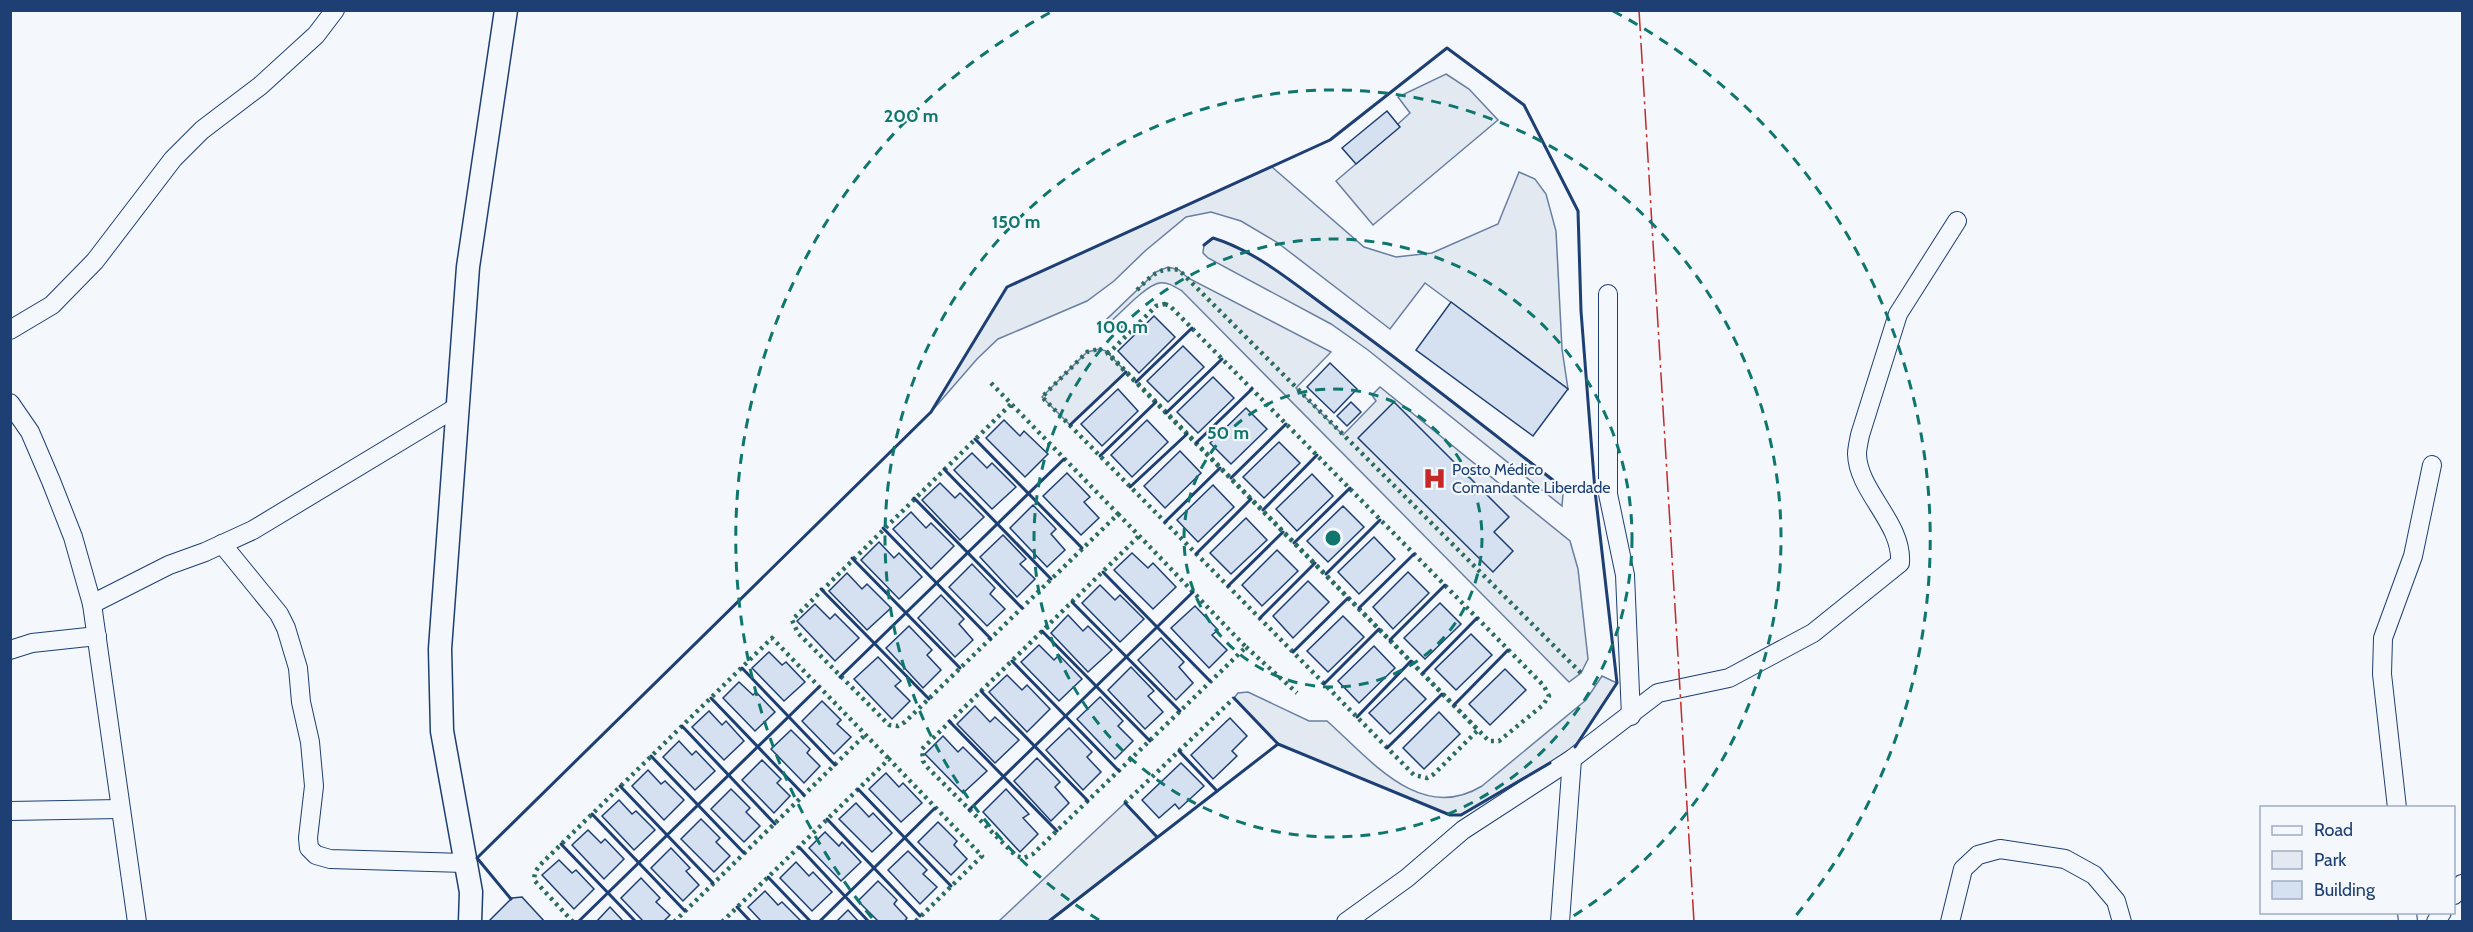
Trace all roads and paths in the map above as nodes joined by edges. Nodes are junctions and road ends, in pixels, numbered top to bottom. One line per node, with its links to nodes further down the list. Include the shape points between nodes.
1 (335, 10): 5 (street, via 316,35 261,86 202,130 173,159 95,261 52,305)
2 (506, 10): 7 (street, via 468,267)
3 (1957, 221): 13 (street, via 1898,314 1860,435 1857,455 1864,477 1897,539 1900,562 1812,633 1729,678 1658,693)
4 (1608, 294): 13 (street, via 1608,494 1625,575)
5 (10, 330)
6 (10, 403): 10 (street, via 30,432 51,481 73,537)
7 (458, 407): 9 (street, via 324,489); 18 (street, via 440,649 442,731)
8 (2432, 465): 15 (street, via 2413,556 2383,638 2382,675)
9 (222, 544): 10 (street, via 169,565); 18 (street, via 279,614 298,668 314,786 309,848 330,859)
10 (92, 604): 11 (street)
11 (97, 636): 12 (street, via 32,642); 16 (street)
12 (10, 650)
13 (1630, 716): 14 (street)
14 (1572, 759): 21 (street, via 1463,830 1407,878); 22 (street)
15 (2397, 806)
16 (119, 809): 17 (street); 19 (street)
17 (10, 811)
18 (464, 863): 20 (street, via 471,892)
19 (137, 921)
20 (470, 921)
21 (1346, 921)
22 (1560, 921)
23 (1950, 921): 24 (street, via 1963,869 1978,855 2000,849 2065,859 2094,874 2116,901)
24 (2122, 921)

